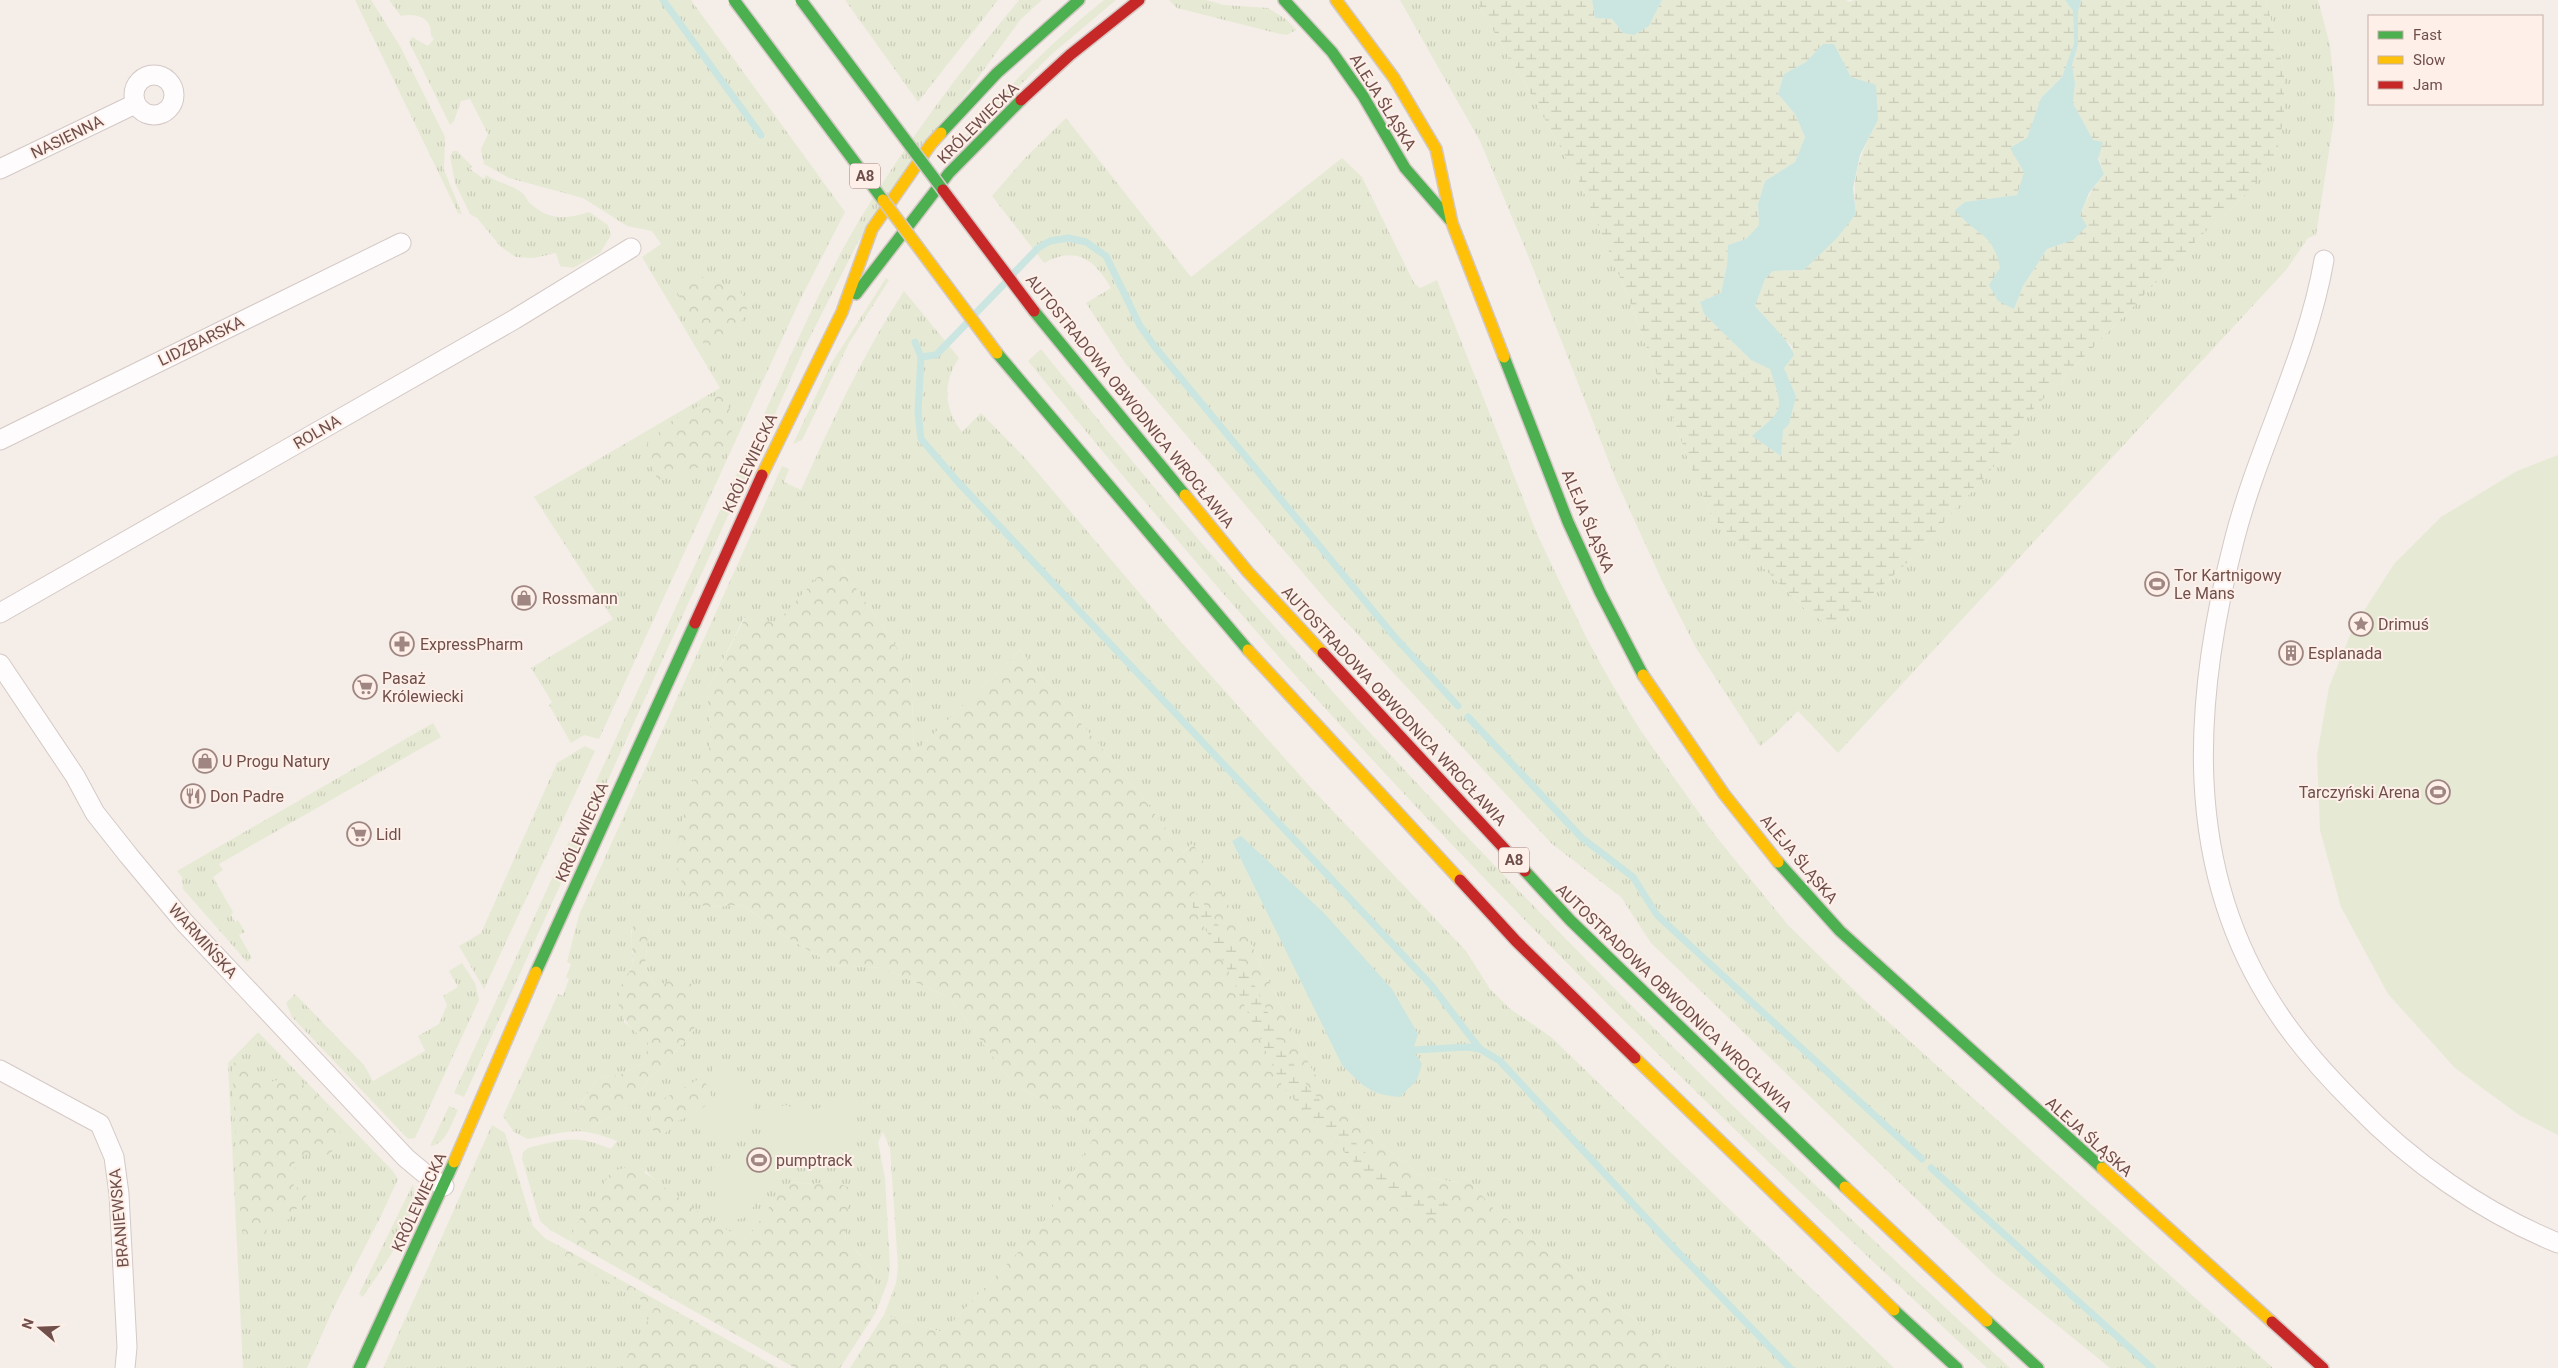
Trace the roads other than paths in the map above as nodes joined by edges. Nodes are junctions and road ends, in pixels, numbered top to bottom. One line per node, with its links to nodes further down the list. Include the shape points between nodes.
1 (734, 0): 22 (main road, A8, bridge, via 997,353 1225,626 1516,941 1888,1305)
2 (801, 0): 23 (main road, AUTOSTRADOWA OBWODNICA WROCŁAWIA / A8, bridge, via 1034,311 1248,572 1570,920 1916,1256)
3 (1079, 0): 13 (main road, KRÓLEWIECKA, via 997,73 931,144 872,229)
4 (1138, 0): 13 (main road, KRÓLEWIECKA, via 1071,55 963,158)
5 (1284, 0): 9 (main road, ALEJA ŚLĄSKA, via 1332,52 1363,96 1405,168)
6 (1336, 0): 9 (main road, ALEJA ŚLĄSKA, via 1394,78 1436,149)
7 (135, 104): 8 (street, NASIENNA)
8 (0, 169)
9 (1452, 223): 24 (main road, ALEJA ŚLĄSKA, via 1568,522 1600,592 1645,678 1724,794 1840,931)
10 (401, 243): 14 (street, LIDZBARSKA)
11 (631, 248): 15 (street, ROLNA, via 515,319)
12 (2324, 260): 19 (street, via 2304,340 2247,494 2216,620 2203,730 2202,778 2212,856 2232,925 2254,973 2275,1010 2339,1088 2429,1169 2481,1204)
13 (842, 312): 18 (main road, KRÓLEWIECKA, via 779,438 707,595 546,950)
14 (0, 440)
15 (0, 613)
16 (0, 664): 18 (street, WARMIŃSKA, via 76,776 95,813 178,915 406,1158)
17 (0, 1070): 20 (street, BRANIEWSKA, via 100,1124 114,1157 126,1328)
18 (444, 1186): 21 (main road, KRÓLEWIECKA)
19 (2558, 1243)
20 (125, 1368)
21 (359, 1368)
22 (1957, 1368)
23 (2038, 1368)
24 (2322, 1368)

